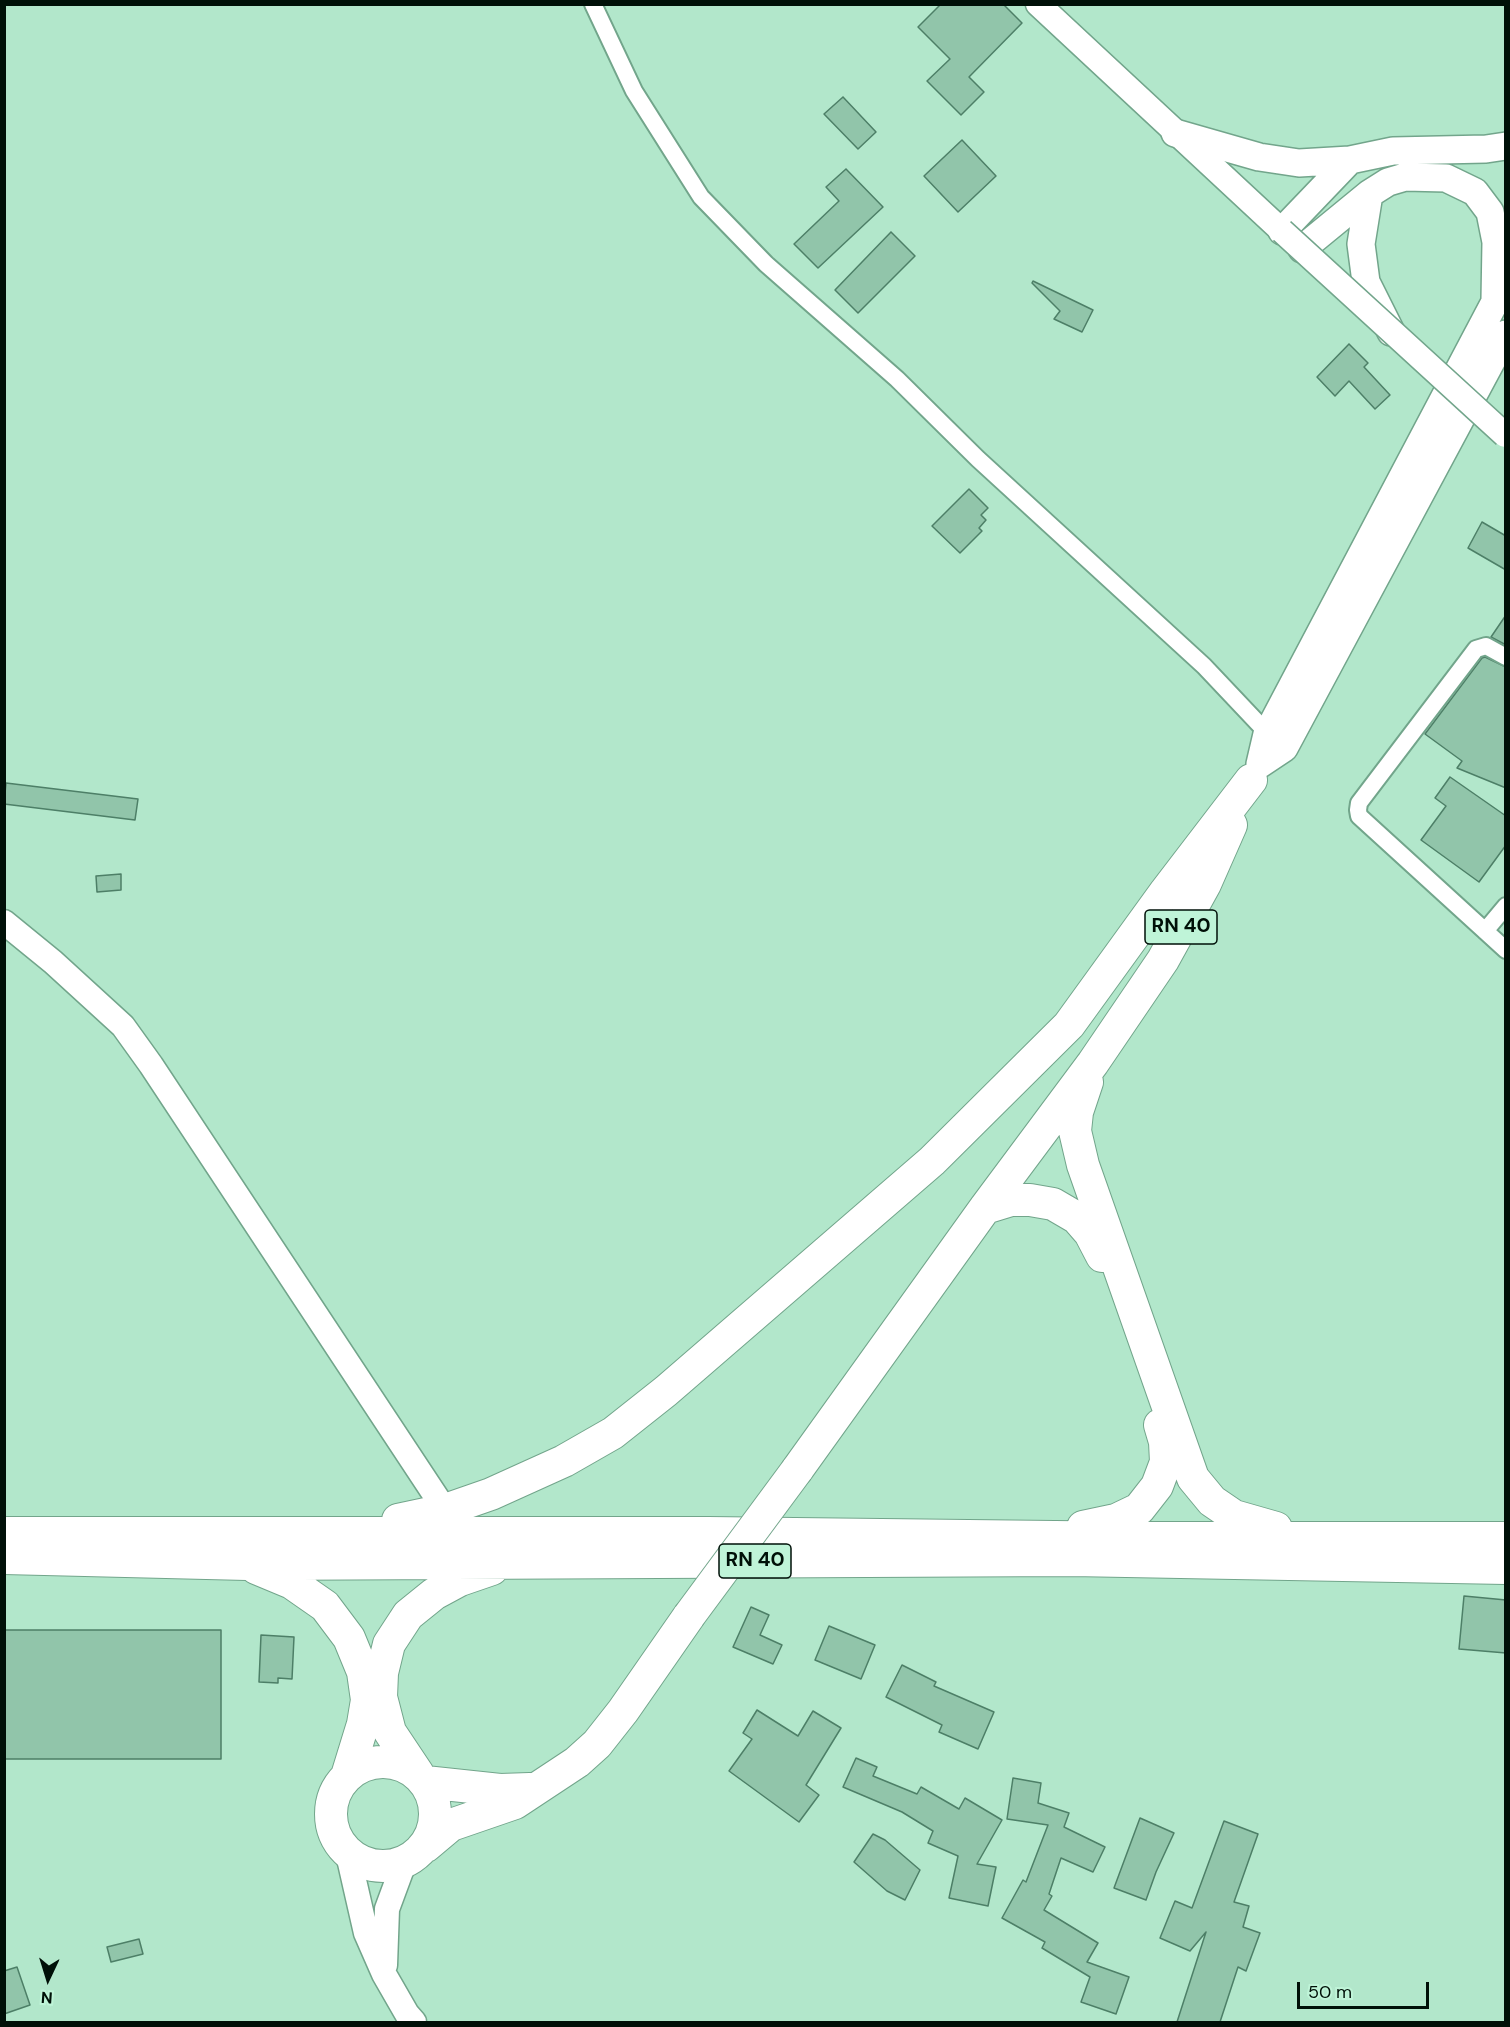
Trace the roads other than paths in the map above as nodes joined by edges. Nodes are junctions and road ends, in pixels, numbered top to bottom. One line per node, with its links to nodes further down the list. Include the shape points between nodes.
1 (593, 4): 14 (street, via 634,91 701,197 766,264 897,379 978,459 1204,666)
2 (1038, 4): 3 (street)
3 (1175, 133): 5 (main road, via 1259,157 1299,163); 7 (street)
4 (1506, 146): 5 (main road, via 1393,151)
5 (1350, 160): 7 (main road)
6 (1369, 194): 8 (main road); 9 (main road, via 1405,177 1446,178 1475,192 1490,212); 10 (main road, via 1361,244 1366,282)
7 (1282, 231): 8 (street, bridge)
8 (1302, 249): 10 (street, bridge)
9 (1500, 290): 14 (main road)
10 (1391, 332): 12 (street, bridge)
11 (1506, 334): 14 (main road)
12 (1506, 435)
13 (1506, 657): 17 (street, via 1486,646 1476,649 1359,803 1358,810 1359,816)
14 (1266, 757): 19 (highway, RN 40, via 1205,884 1163,960); 21 (highway, via 1069,1025 932,1161 613,1433 553,1466)
15 (1506, 906): 17 (street)
16 (4, 922): 21 (street, via 91,994 123,1026)
17 (1485, 930): 18 (street)
18 (1506, 950)
19 (1093, 1063): 20 (highway, RN 40); 26 (highway, via 1076,1122 1083,1165 1193,1478 1212,1501 1234,1516)
20 (985, 1208): 24 (highway, via 1011,1200 1053,1204 1077,1218 1090,1233 1102,1257 1166,1442 1166,1462 1157,1486 1138,1509 1116,1520); 33 (highway, RN 40, bridge, via 597,1744)
21 (445, 1510): 22 (highway)
22 (309, 1532): 23 (highway, RN 40); 24 (highway, RN 40)
23 (4, 1533)
24 (1046, 1536): 26 (highway, RN 40)
25 (1506, 1538): 26 (highway, RN 40)
26 (1320, 1539)
27 (4, 1558): 29 (highway, RN 40)
28 (514, 1561): 29 (highway, RN 40); 30 (highway, RN 40, via 1072,1560); 32 (highway, via 460,1580 434,1594 408,1615 389,1644 381,1697 390,1732)
29 (247, 1564): 31 (highway, via 292,1584 325,1606 349,1638 363,1672 367,1700)
30 (1506, 1568)
31 (347, 1776): 32 (highway, via 363,1765 382,1761 401,1764); 34 (highway, via 336,1790 331,1824)
32 (422, 1778): 33 (highway, via 500,1790); 35 (highway, via 434,1797 436,1814 434,1831)
33 (539, 1788): 35 (highway, via 515,1803 451,1825)
34 (348, 1854): 35 (highway, via 365,1864 385,1867); 36 (street, via 366,1933)
35 (415, 1854): 36 (street, via 387,1909)
36 (384, 1974): 37 (street)
37 (414, 2022)

